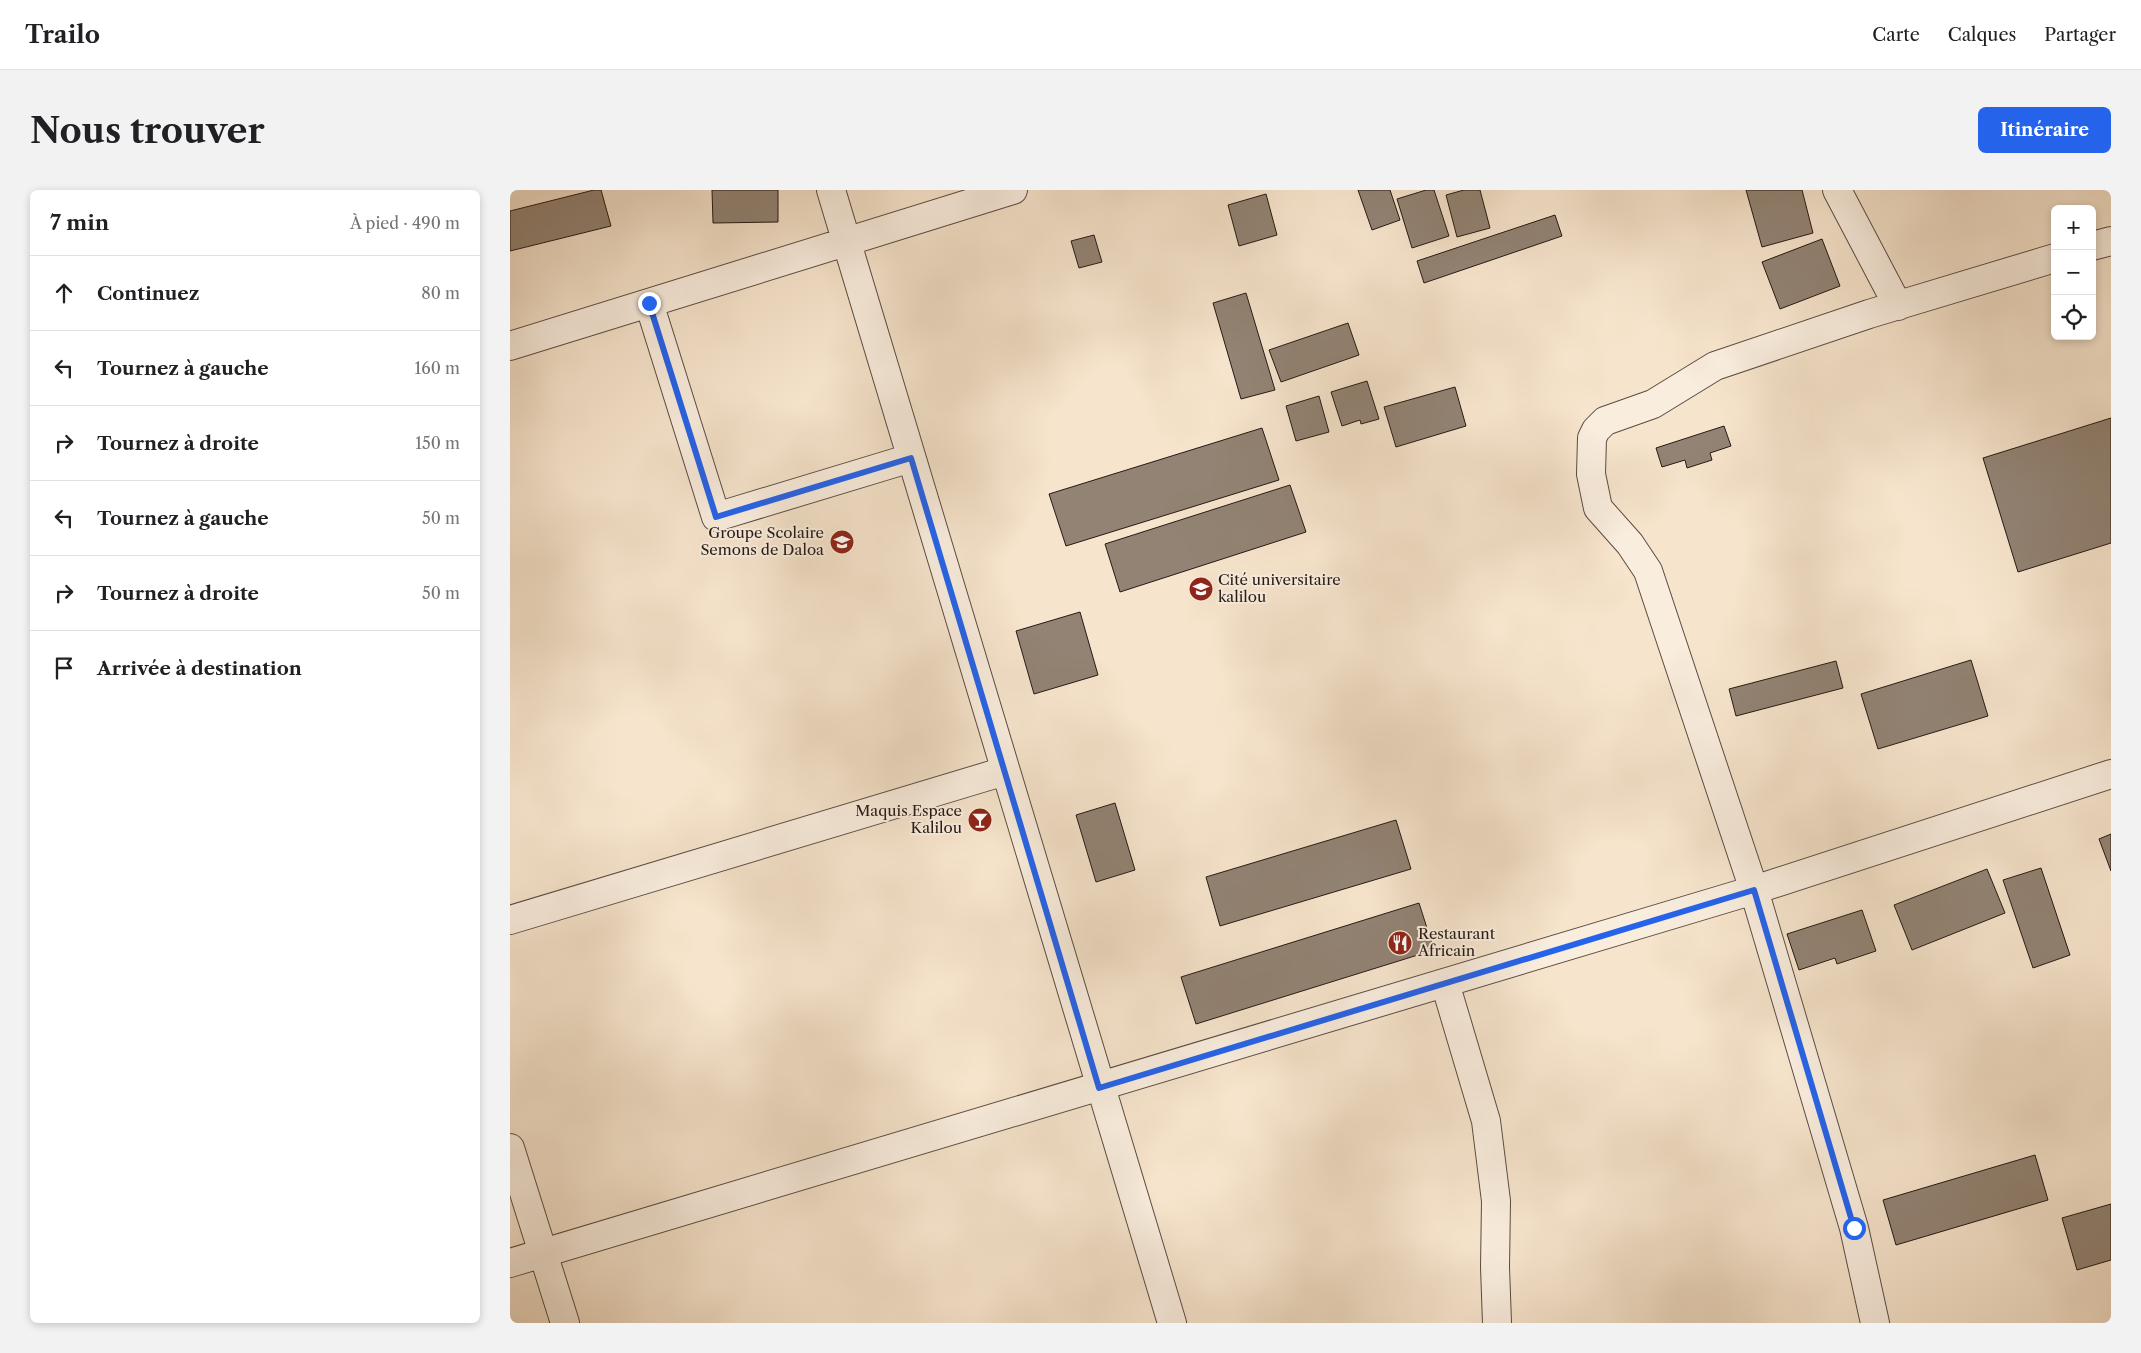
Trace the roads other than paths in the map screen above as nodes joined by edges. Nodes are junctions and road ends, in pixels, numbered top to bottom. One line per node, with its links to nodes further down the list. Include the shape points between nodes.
1 (831, 190): 5 (street)
2 (1013, 190): 5 (street)
3 (1837, 190): 9 (street)
4 (2111, 240): 6 (street)
5 (847, 241): 8 (street); 11 (street)
6 (2096, 245)
7 (2051, 259): 9 (street)
8 (649, 303): 10 (street); 11 (street, via 716,517)
9 (1898, 306): 14 (street, via 1715,366 1653,404 1605,421 1592,438 1591,474 1598,508 1630,544 1648,571)
10 (510, 346)
11 (911, 458): 12 (street)
12 (1005, 771): 15 (street); 17 (street)
13 (2111, 774): 14 (street)
14 (1754, 890): 16 (street); 24 (street, via 1854,1228)
15 (510, 920)
16 (1445, 983): 17 (street); 23 (street, via 1486,1121 1496,1201)
17 (1099, 1088): 19 (street); 22 (street)
18 (510, 1148): 19 (street)
19 (542, 1253): 20 (street); 21 (street)
20 (510, 1263)
21 (565, 1323)
22 (1172, 1323)
23 (1498, 1323)
24 (1875, 1323)

